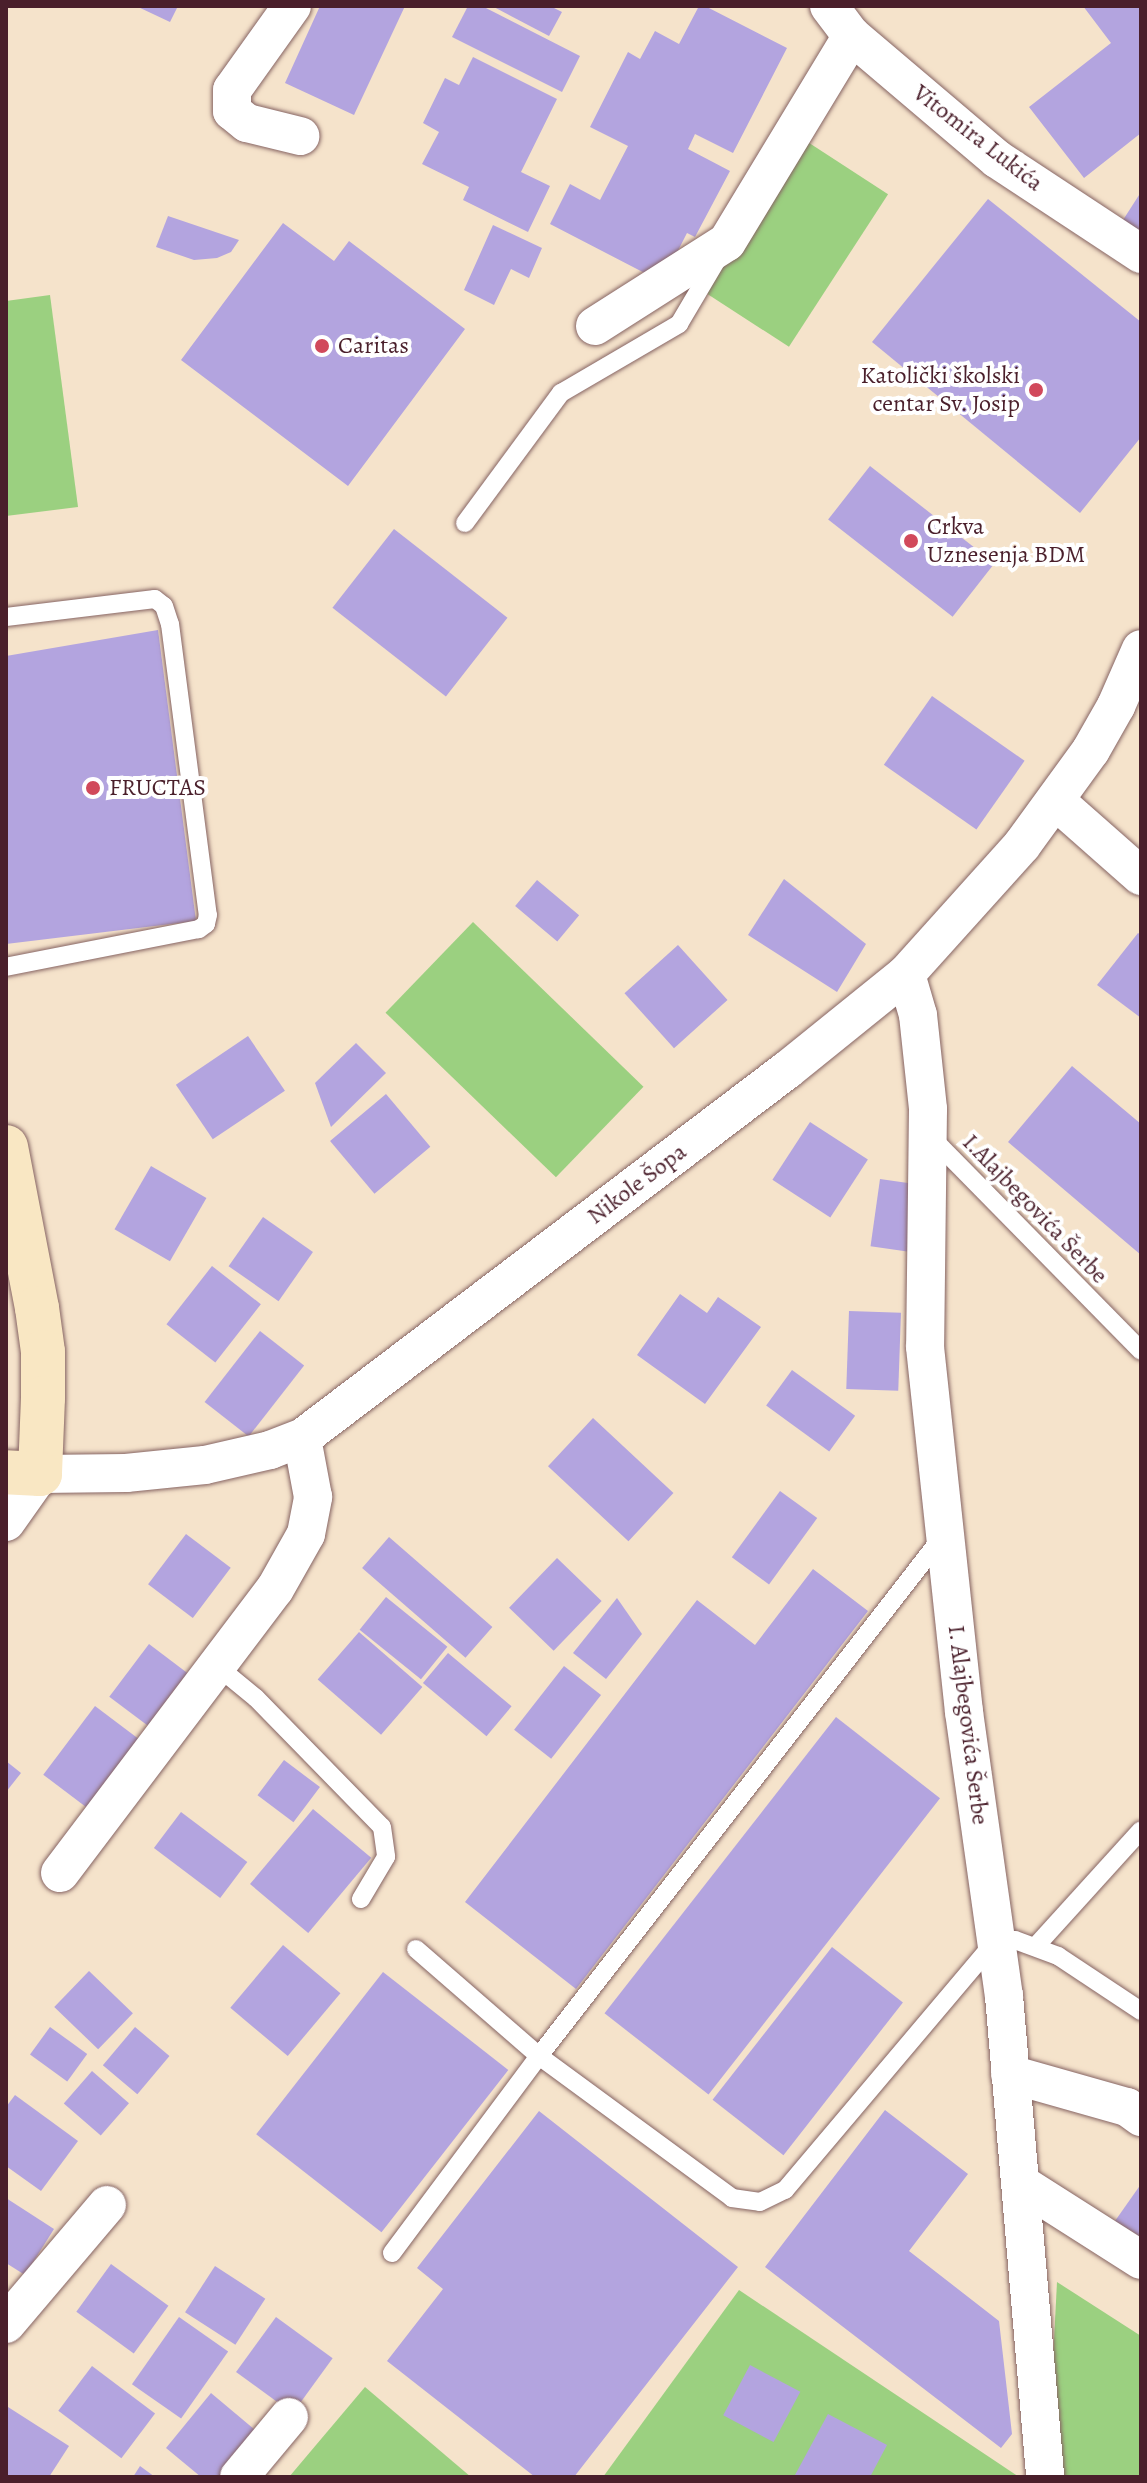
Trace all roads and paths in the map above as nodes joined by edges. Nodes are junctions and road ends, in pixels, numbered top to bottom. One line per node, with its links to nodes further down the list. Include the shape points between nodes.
1 (292, 6): 4 (street, via 232,90 232,111 247,123)
2 (829, 6): 3 (street, Vitomira Lukića)
3 (852, 36): 5 (street); 6 (street, Vitomira Lukića, via 997,159)
4 (300, 136)
5 (727, 242): 7 (street); 8 (lane, via 679,324 561,393)
6 (1141, 254)
7 (595, 326)
8 (465, 523)
9 (6, 617): 13 (lane, via 155,599 164,606 208,915 199,929)
10 (1141, 649): 11 (street, Nikole Šopa, via 1116,706)
11 (1057, 802): 12 (street); 14 (street, Nikole Šopa)
12 (1141, 876)
13 (6, 967)
14 (906, 974): 15 (street, I. Alajbegovića Šerbe, via 925,1063); 18 (street, Nikole Šopa)
15 (928, 1134): 17 (lane, I.Alajbegovića Šerbe); 21 (street, I. Alajbegovića Šerbe, via 925,1347)
16 (6, 1147): 19 (main road, via 43,1352)
17 (1141, 1351)
18 (302, 1438): 19 (street, Nikole Šopa, via 205,1465 126,1473); 22 (street, via 313,1497 306,1534 275,1589)
19 (23, 1473): 20 (street)
20 (6, 1522)
21 (945, 1534): 26 (street, I. Alajbegovića Šerbe); 30 (lane)
22 (217, 1666): 24 (street); 25 (lane, via 256,1698 382,1827 386,1857)
23 (1141, 1830): 27 (lane)
24 (60, 1873)
25 (361, 1899)
26 (996, 1940): 27 (lane); 30 (lane, via 785,2190 760,2202 732,2198); 31 (street, I. Alajbegovića Šerbe)
27 (1036, 1946): 29 (lane)
28 (416, 1949): 30 (lane)
29 (1141, 2011)
30 (539, 2056): 35 (lane)
31 (1010, 2074): 32 (street, via 1127,2107); 33 (street, I. Alajbegovića Šerbe)
32 (1141, 2117)
33 (1020, 2183): 36 (street); 40 (street, I. Alajbegovića Šerbe)
34 (107, 2205): 37 (street)
35 (392, 2253)
36 (1141, 2260)
37 (6, 2324)
38 (289, 2417): 39 (street)
39 (239, 2477)
40 (1045, 2477)

